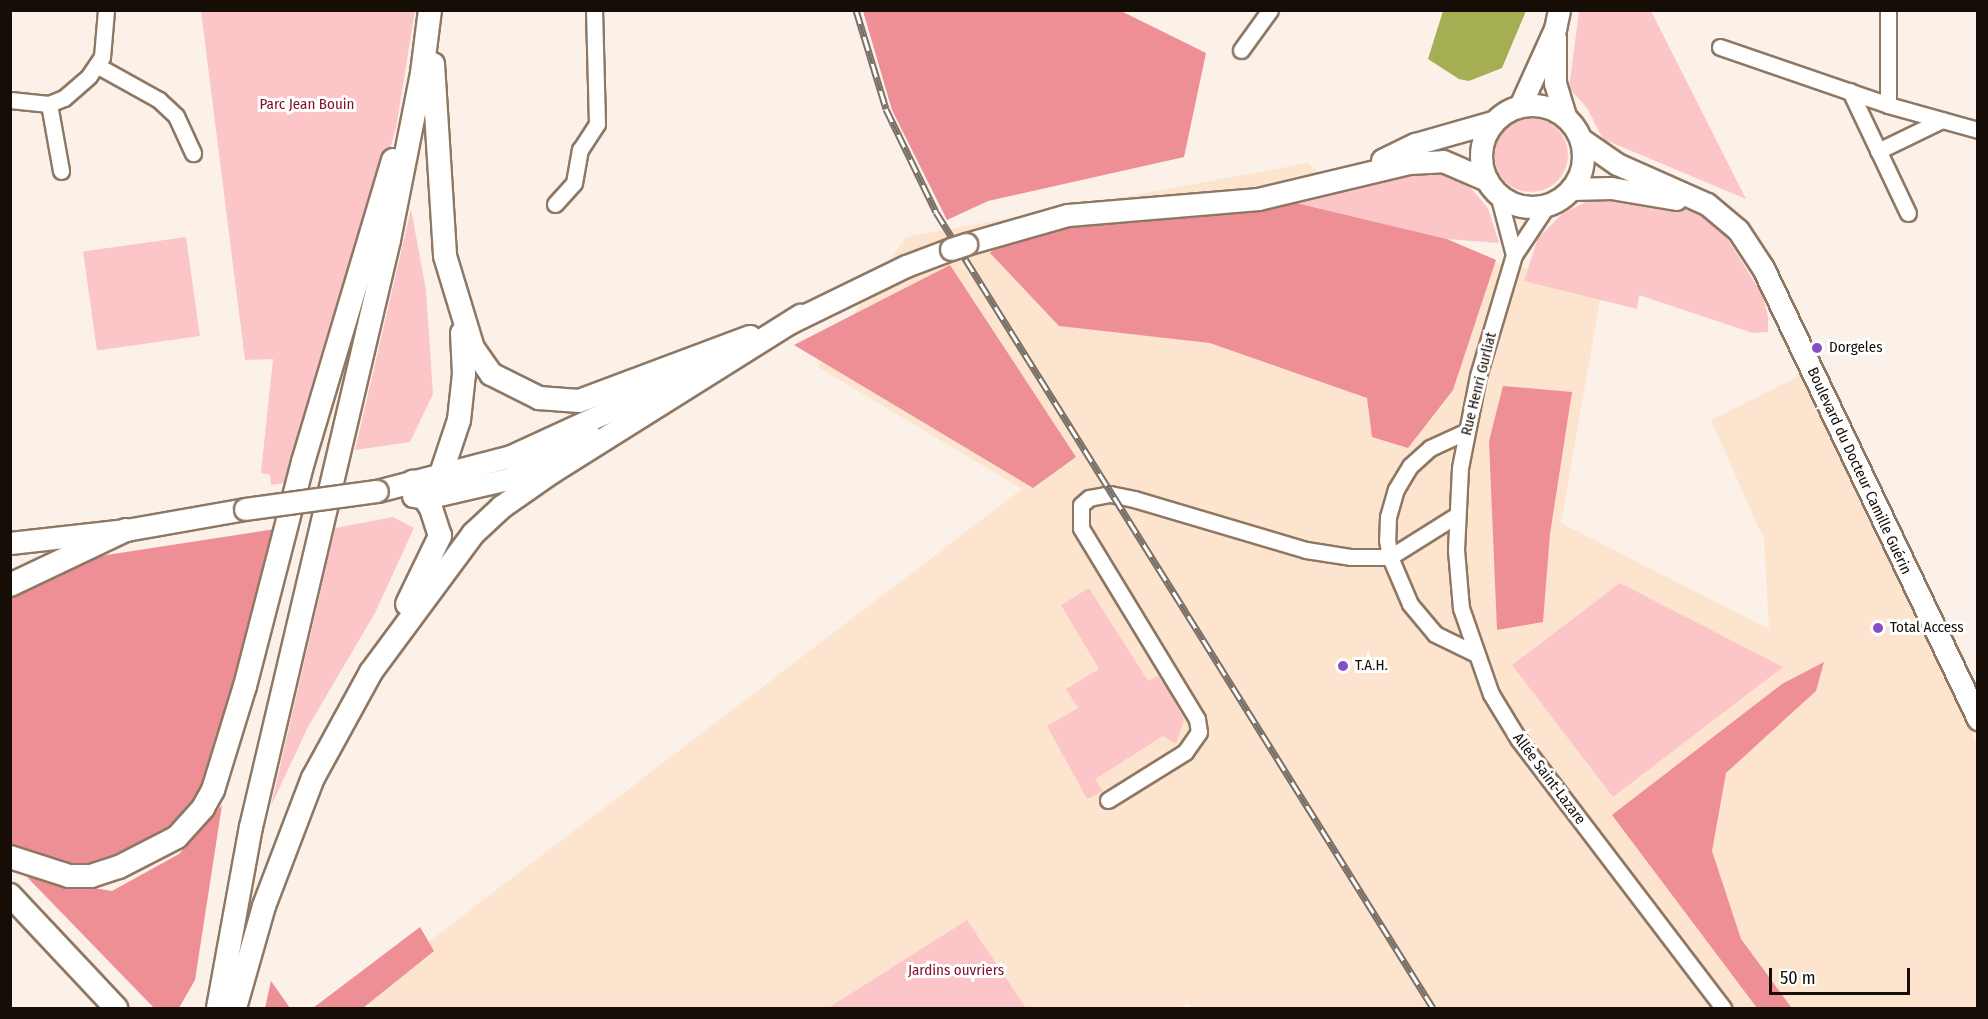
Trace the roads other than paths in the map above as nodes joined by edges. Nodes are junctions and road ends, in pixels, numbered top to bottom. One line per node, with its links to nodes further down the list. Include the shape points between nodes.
1 (106, 10): 9 (street, via 106,37)
2 (431, 10): 10 (main road); 33 (main road, via 441,220 445,256)
3 (594, 10): 27 (street, via 597,124 580,150 574,183)
4 (1270, 10): 8 (street)
5 (1888, 10): 14 (street)
6 (1557, 20): 15 (street); 16 (street, via 1555,83)
7 (1720, 47): 11 (street)
8 (1241, 50)
9 (98, 66): 13 (street, via 64,98); 22 (street, via 159,100 176,116)
10 (422, 73): 47 (main road, via 347,309 246,686 213,790 203,808 177,837 119,867 91,876 69,876); 50 (main road, via 389,240 251,827)
11 (1850, 91): 14 (street); 21 (street)
12 (10, 100): 13 (street)
13 (49, 104): 23 (street)
14 (1888, 105): 17 (street)
15 (1520, 106): 16 (street, via 1536,105); 18 (street)
16 (1565, 116): 20 (street)
17 (1942, 120): 19 (street); 21 (street)
18 (1493, 122): 24 (street, via 1415,144); 25 (street, via 1481,150)
19 (1977, 130)
20 (1581, 139): 26 (street, via 1580,174); 29 (street, Boulevard du Docteur Camille Guérin, via 1617,165)
21 (1878, 151): 30 (street)
22 (193, 153)
23 (61, 171)
24 (1346, 177): 25 (street, via 1409,163 1443,161); 32 (street, via 1258,199 1068,215 958,246)
25 (1492, 187): 28 (street, via 1531,207); 31 (street)
26 (1571, 189): 28 (street); 29 (street, via 1611,188)
27 (555, 204)
28 (1548, 204): 31 (street, Rue Henri Gurliat)
29 (1707, 204): 45 (street, Boulevard du Docteur Camille Guérin, via 1738,230 1762,268)
30 (1908, 213)
31 (1514, 255): 35 (street, Rue Henri Gurliat, via 1478,376)
32 (801, 316): 33 (main road, via 607,392 560,402 521,392 491,374 473,348); 34 (street); 44 (main road, via 502,507 474,534)
33 (462, 317): 36 (main road, via 462,400)
34 (669, 385): 36 (street, via 511,456); 37 (street, via 628,416 508,479)
35 (1467, 431): 38 (street, Rue Henri Gurliat); 41 (street, via 1430,448 1410,466 1396,489 1388,517)
36 (441, 474): 37 (main road)
37 (419, 490): 39 (street, bridge, via 377,491 245,509); 44 (main road, via 440,526 436,549)
38 (1457, 515): 41 (street); 43 (street, Allée Saint-Lazare, via 1461,608)
39 (126, 530): 40 (street); 42 (main road)
40 (10, 543)
41 (1390, 557): 43 (street, via 1410,604 1435,634); 46 (street, via 1324,554 1110,494 1097,494 1081,505 1081,528 1088,543 1197,719 1199,732 1185,752)
42 (10, 585)
43 (1474, 653): 52 (street, Allée Saint-Lazare, via 1491,694 1519,740)
44 (371, 672): 51 (main road, via 313,778 264,906)
45 (1977, 719)
46 (1108, 800)
47 (10, 857)
48 (10, 895): 49 (main road)
49 (116, 1008)
50 (218, 1008)
51 (235, 1008)
52 (1723, 1008)

